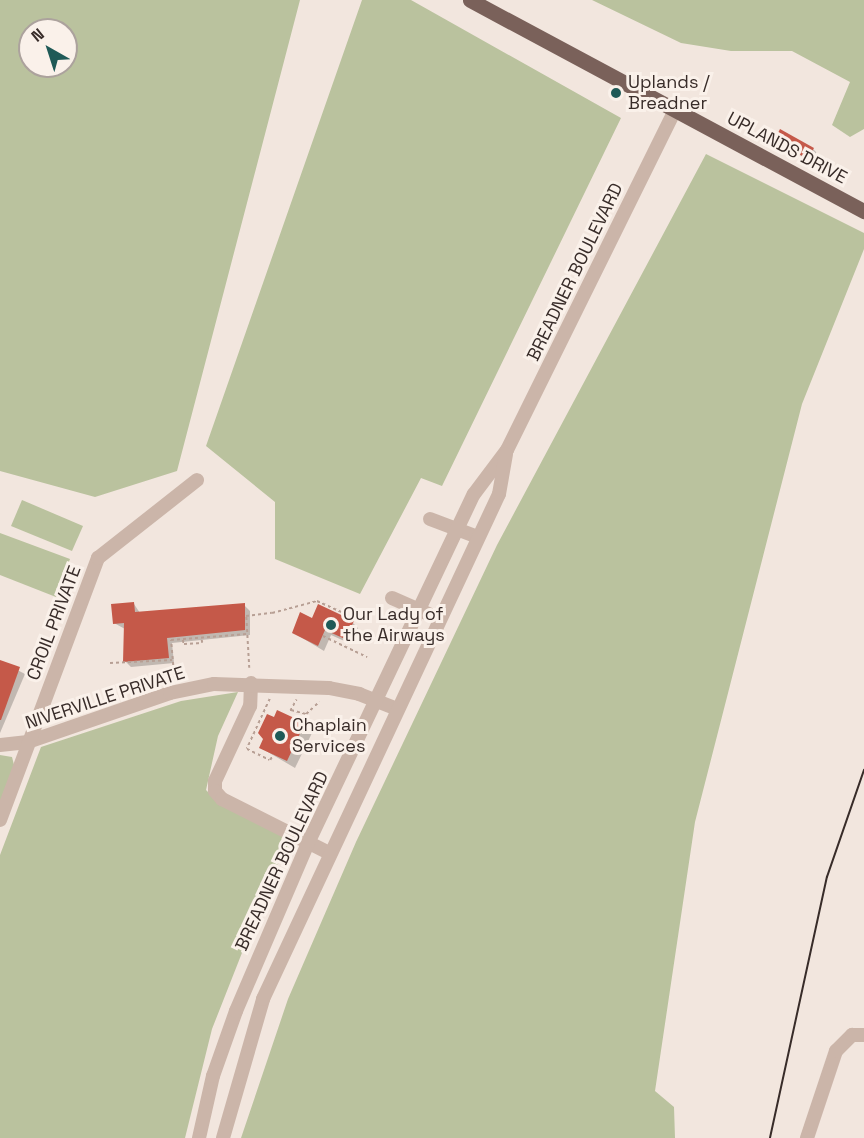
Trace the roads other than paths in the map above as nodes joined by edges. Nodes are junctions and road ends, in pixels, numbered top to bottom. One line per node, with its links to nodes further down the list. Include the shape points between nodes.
1 (470, 0): 2 (main road, UPLANDS DRIVE)
2 (675, 110): 3 (main road, UPLANDS DRIVE); 4 (street, BREADNER BOULEVARD)
3 (864, 211)
4 (507, 450): 7 (street, BREADNER BOULEVARD, via 474,495); 8 (street, BREADNER BOULEVARD, via 499,494)
5 (198, 480): 15 (street, CROIL PRIVATE, via 98,558)
6 (430, 519): 7 (street)
7 (458, 530): 8 (street); 10 (street, BREADNER BOULEVARD)
8 (478, 537): 11 (street, BREADNER BOULEVARD)
9 (392, 598): 10 (street)
10 (419, 611): 11 (street); 13 (street, BREADNER BOULEVARD)
11 (440, 619): 14 (street, BREADNER BOULEVARD)
12 (251, 683): 13 (street, NIVERVILLE PRIVATE, via 329,688); 15 (street, NIVERVILLE PRIVATE, via 214,684 170,693); 18 (street, via 250,706 215,781 216,791 222,799)
13 (376, 700): 14 (street, NIVERVILLE PRIVATE); 18 (street, BREADNER BOULEVARD)
14 (397, 709): 19 (street, BREADNER BOULEVARD)
15 (28, 742): 16 (street, NIVERVILLE PRIVATE); 17 (street, CROIL PRIVATE)
16 (0, 745)
17 (0, 820)
18 (309, 841): 19 (street); 21 (street, BREADNER BOULEVARD, via 261,947)
19 (329, 853): 22 (street, BREADNER BOULEVARD, via 263,999)
20 (864, 1035): 25 (street, via 852,1035 836,1051)
21 (223, 1046): 22 (street); 23 (street, BREADNER BOULEVARD)
22 (245, 1054): 24 (street, BREADNER BOULEVARD)
23 (203, 1137)
24 (223, 1138)
25 (807, 1138)

